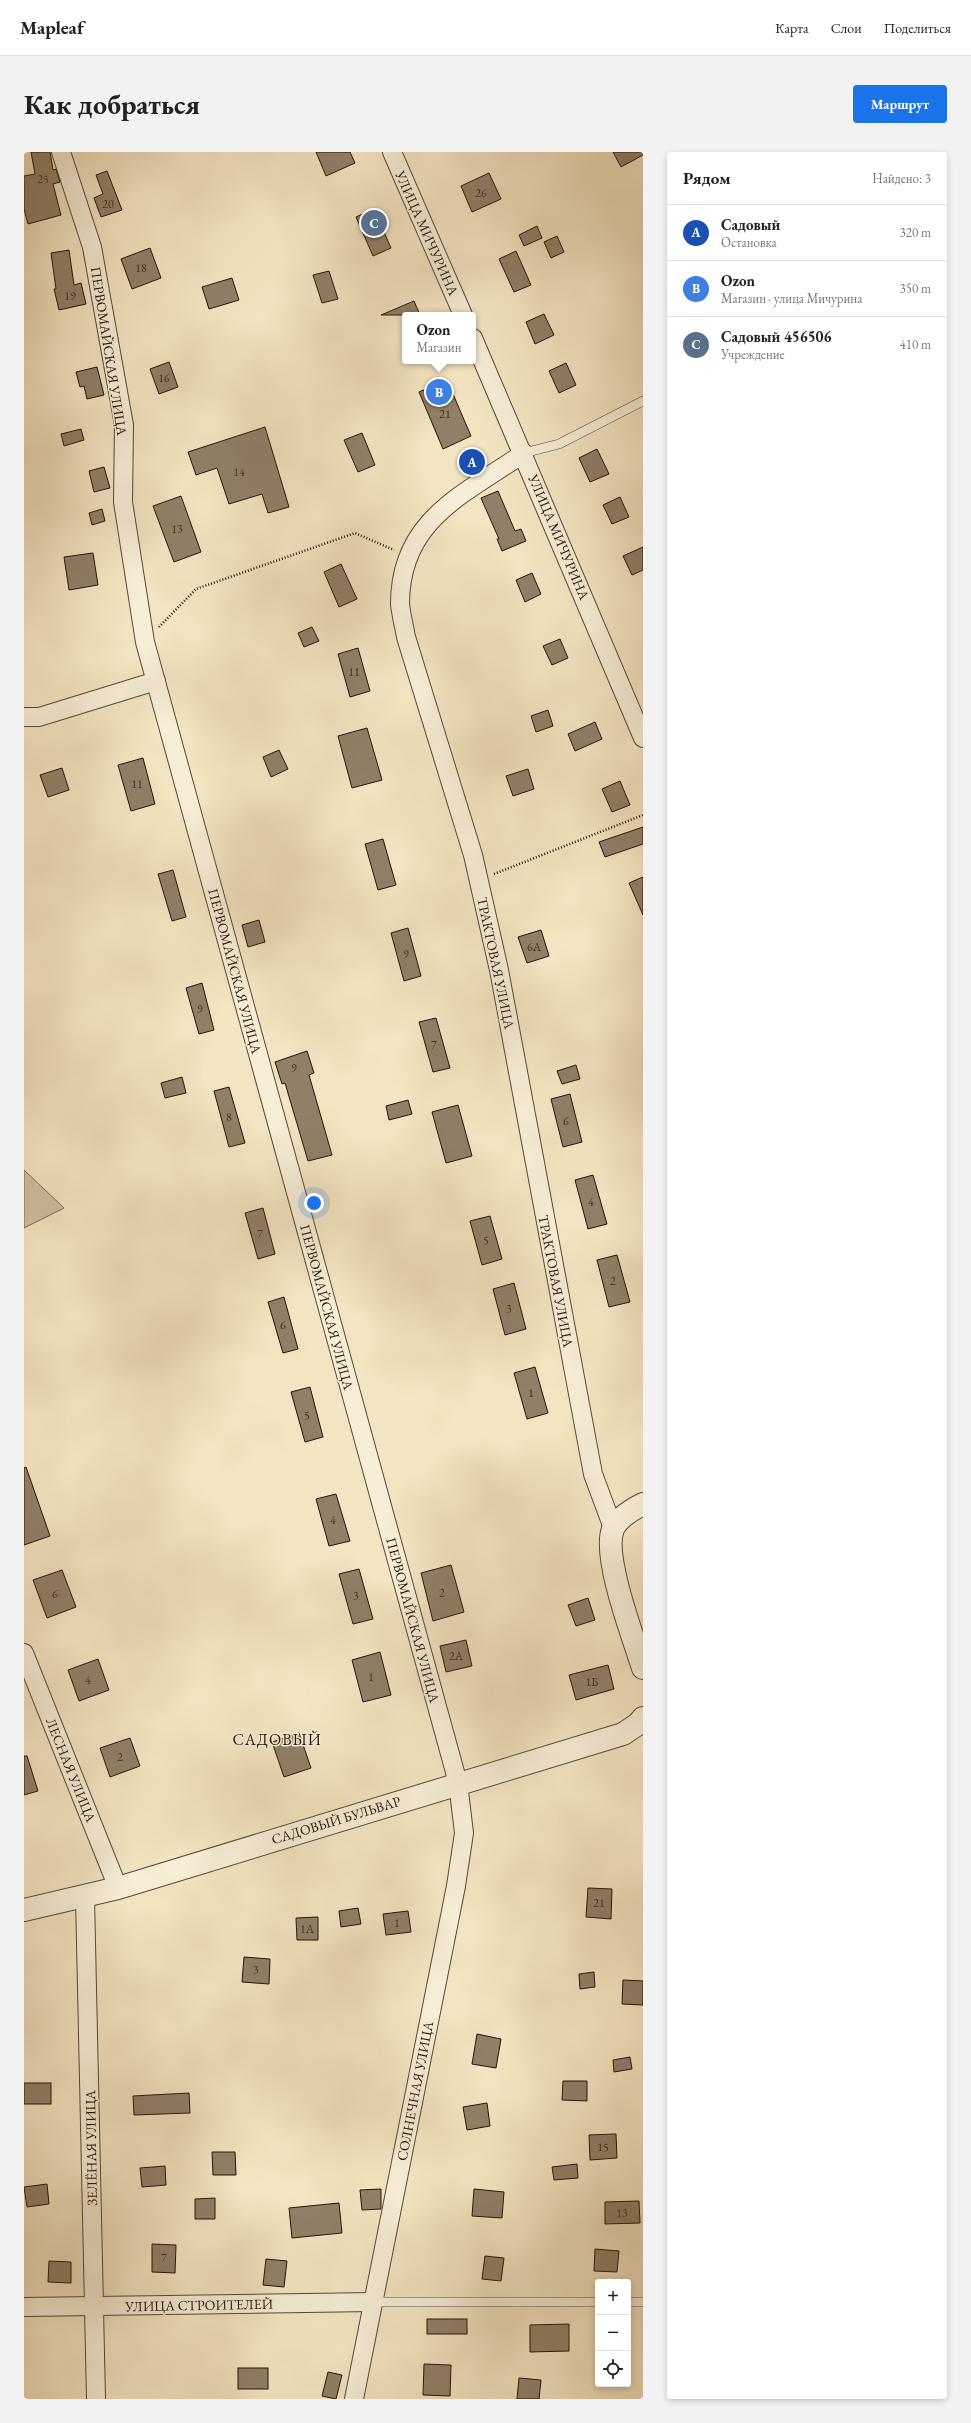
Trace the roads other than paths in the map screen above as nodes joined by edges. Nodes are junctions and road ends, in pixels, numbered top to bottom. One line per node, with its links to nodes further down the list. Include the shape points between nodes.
1 (61, 152): 7 (street, ПЕРВОМАЙСКАЯ УЛИЦА, via 92,247 124,425 123,502 145,642)
2 (392, 152): 3 (street, УЛИЦА МИЧУРИНА)
3 (462, 312)
4 (476, 345): 6 (street, УЛИЦА МИЧУРИНА)
5 (643, 401): 6 (lane, via 559,444)
6 (524, 454): 9 (street, УЛИЦА МИЧУРИНА); 11 (street, ТРАКТОВАЯ УЛИЦА, via 432,517 417,536 408,557 402,577 400,605 406,637 479,880 499,970 593,1474)
7 (156, 681): 8 (street, via 39,717); 15 (street, ПЕРВОМАЙСКАЯ УЛИЦА)
8 (24, 717)
9 (642, 734)
10 (643, 1504): 11 (street, via 631,1511)
11 (613, 1528): 13 (street, via 609,1547 615,1575)
12 (24, 1653): 16 (street, ЛЕСНАЯ УЛИЦА)
13 (643, 1668)
14 (643, 1718): 15 (street, САДОВЫЙ БУЛЬВАР, via 623,1734)
15 (458, 1783): 16 (street, САДОВЫЙ БУЛЬВАР); 19 (street, СОЛНЕЧНАЯ УЛИЦА, via 464,1833 456,1886)
16 (118, 1888): 17 (street, САДОВЫЙ БУЛЬВАР)
17 (85, 1897): 18 (street, САДОВЫЙ БУЛЬВАР); 24 (street, ЗЕЛЁНАЯ УЛИЦА)
18 (24, 1910)
19 (373, 2302): 20 (lane); 24 (street, УЛИЦА СТРОИТЕЛЕЙ); 26 (street, СОЛНЕЧНАЯ УЛИЦА)
20 (595, 2302)
21 (631, 2302): 22 (lane)
22 (643, 2302)
23 (24, 2307): 24 (street, УЛИЦА СТРОИТЕЛЕЙ)
24 (94, 2307): 25 (street, ЗЕЛЁНАЯ УЛИЦА)
25 (96, 2399)
26 (354, 2399)

